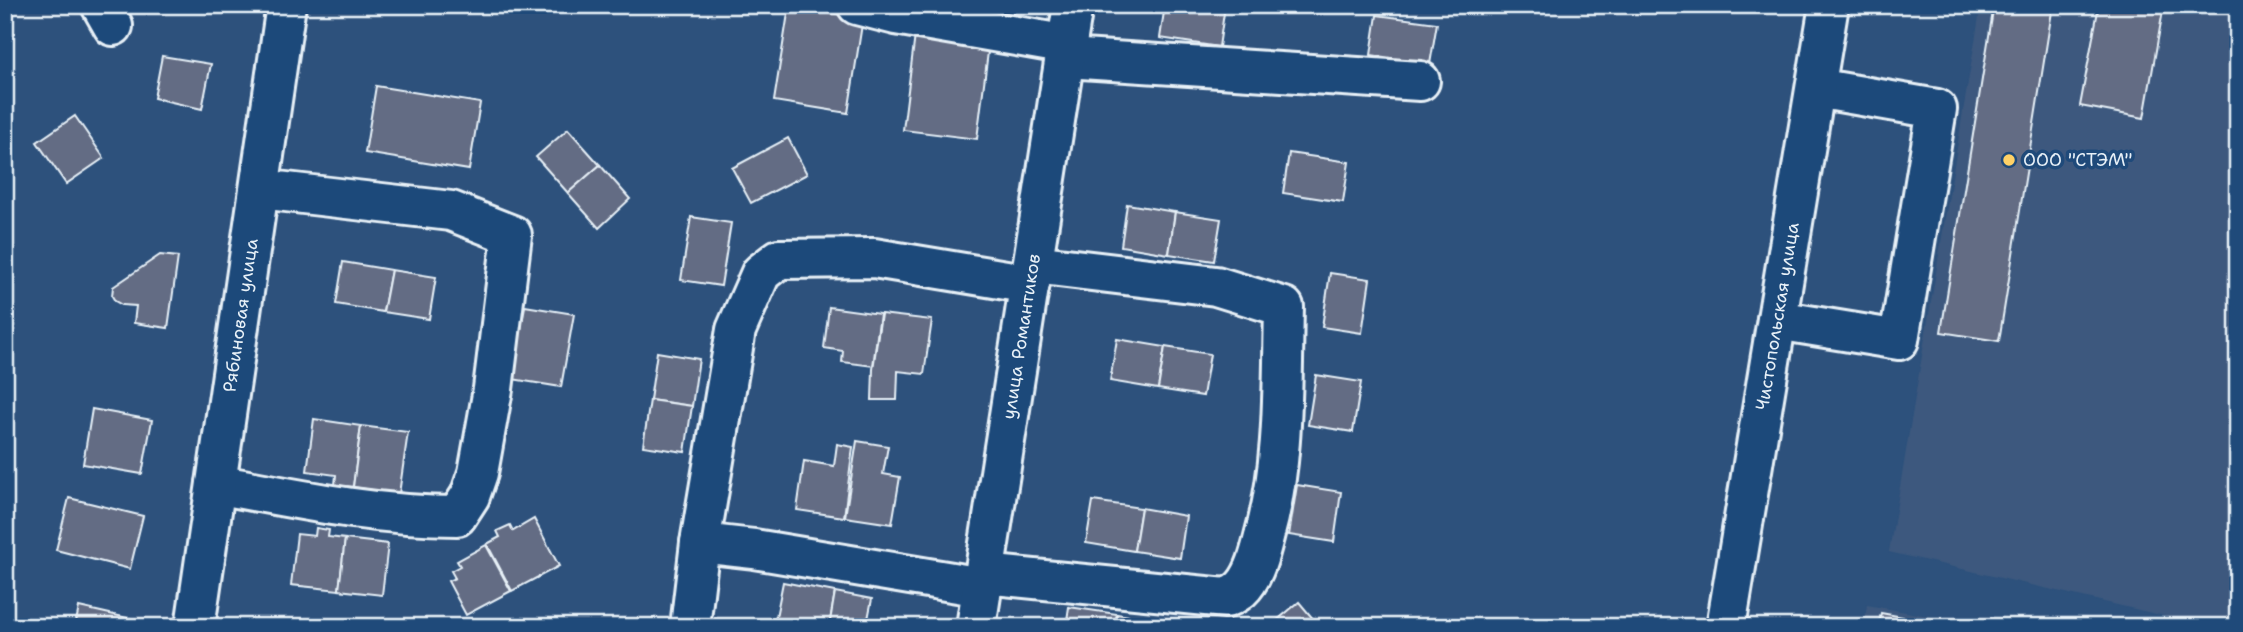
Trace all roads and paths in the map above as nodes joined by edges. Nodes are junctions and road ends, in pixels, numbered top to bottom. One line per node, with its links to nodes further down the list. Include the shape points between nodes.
1 (286, 5): 8 (street, Рябиновая улица)
2 (857, 5): 5 (street)
3 (1073, 5): 5 (street, улица Романтиков)
4 (1829, 5): 7 (street, Чистопольская улица)
5 (1067, 52): 6 (street); 9 (street, улица Романтиков)
6 (1420, 81)
7 (1816, 88): 10 (street, Чистопольская улица); 10 (street, via 1937,109 1899,340)
8 (260, 189): 11 (street, Рябиновая улица); 11 (street, via 451,211 512,235 493,389 478,473 457,516 326,505)
9 (1032, 274): 12 (street, via 874,258 779,259 761,273 736,330); 13 (street, улица Романтиков); 13 (street, via 1216,286 1284,307 1279,470 1258,558 1237,593 1226,597)
10 (1777, 320): 17 (street, Чистопольская улица)
11 (216, 484): 14 (street, Рябиновая улица)
12 (700, 543): 13 (street); 15 (street)
13 (983, 581): 16 (street, улица Романтиков)
14 (195, 627)
15 (690, 627)
16 (976, 627)
17 (1726, 627)

